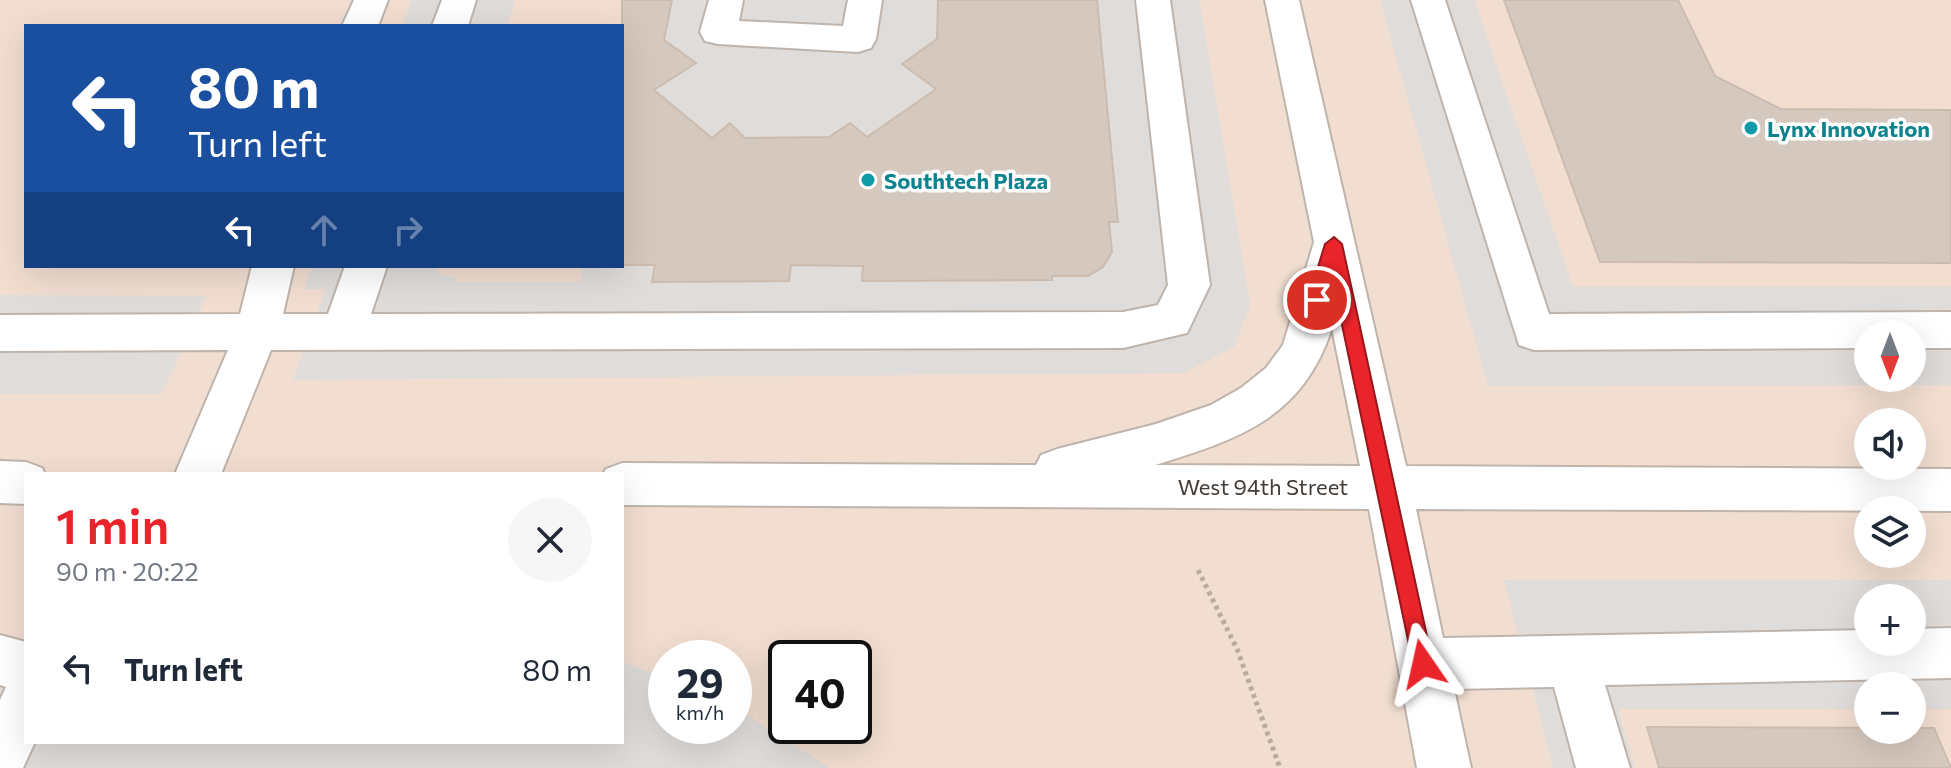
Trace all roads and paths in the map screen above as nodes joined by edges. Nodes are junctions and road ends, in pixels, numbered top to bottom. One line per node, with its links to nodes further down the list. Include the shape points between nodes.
1 (371, 0): 8 (street)
2 (459, 0): 9 (street)
3 (726, 0): 4 (street, via 718,32 858,39)
4 (865, 0)
5 (1153, 0): 15 (street, via 1189,285 1172,320 1123,330)
6 (1282, 0): 10 (street)
7 (1428, 0): 13 (street, via 1534,332)
8 (361, 24)
9 (451, 24)
10 (1334, 244): 21 (street, via 1300,356 1268,396 1200,430); 22 (street)
11 (273, 268): 14 (street)
12 (365, 268): 15 (street)
13 (1951, 330)
14 (257, 332): 15 (street); 16 (street); 17 (street)
15 (343, 332)
16 (0, 333)
17 (199, 472)
18 (0, 482): 19 (street)
19 (24, 483)
20 (624, 484): 21 (street, West 94th Street)
21 (1007, 485): 22 (street, West 94th Street)
22 (1388, 487): 23 (street, West 94th Street); 28 (street)
23 (1951, 490)
24 (1198, 570): 32 (path, via 1237,649)
25 (1951, 653): 27 (street)
26 (0, 660): 29 (street)
27 (1572, 661): 28 (street); 34 (street)
28 (1423, 664): 33 (street)
29 (24, 666)
30 (24, 706): 31 (street)
31 (0, 759)
32 (1280, 768)
33 (1444, 768)
34 (1603, 768)

